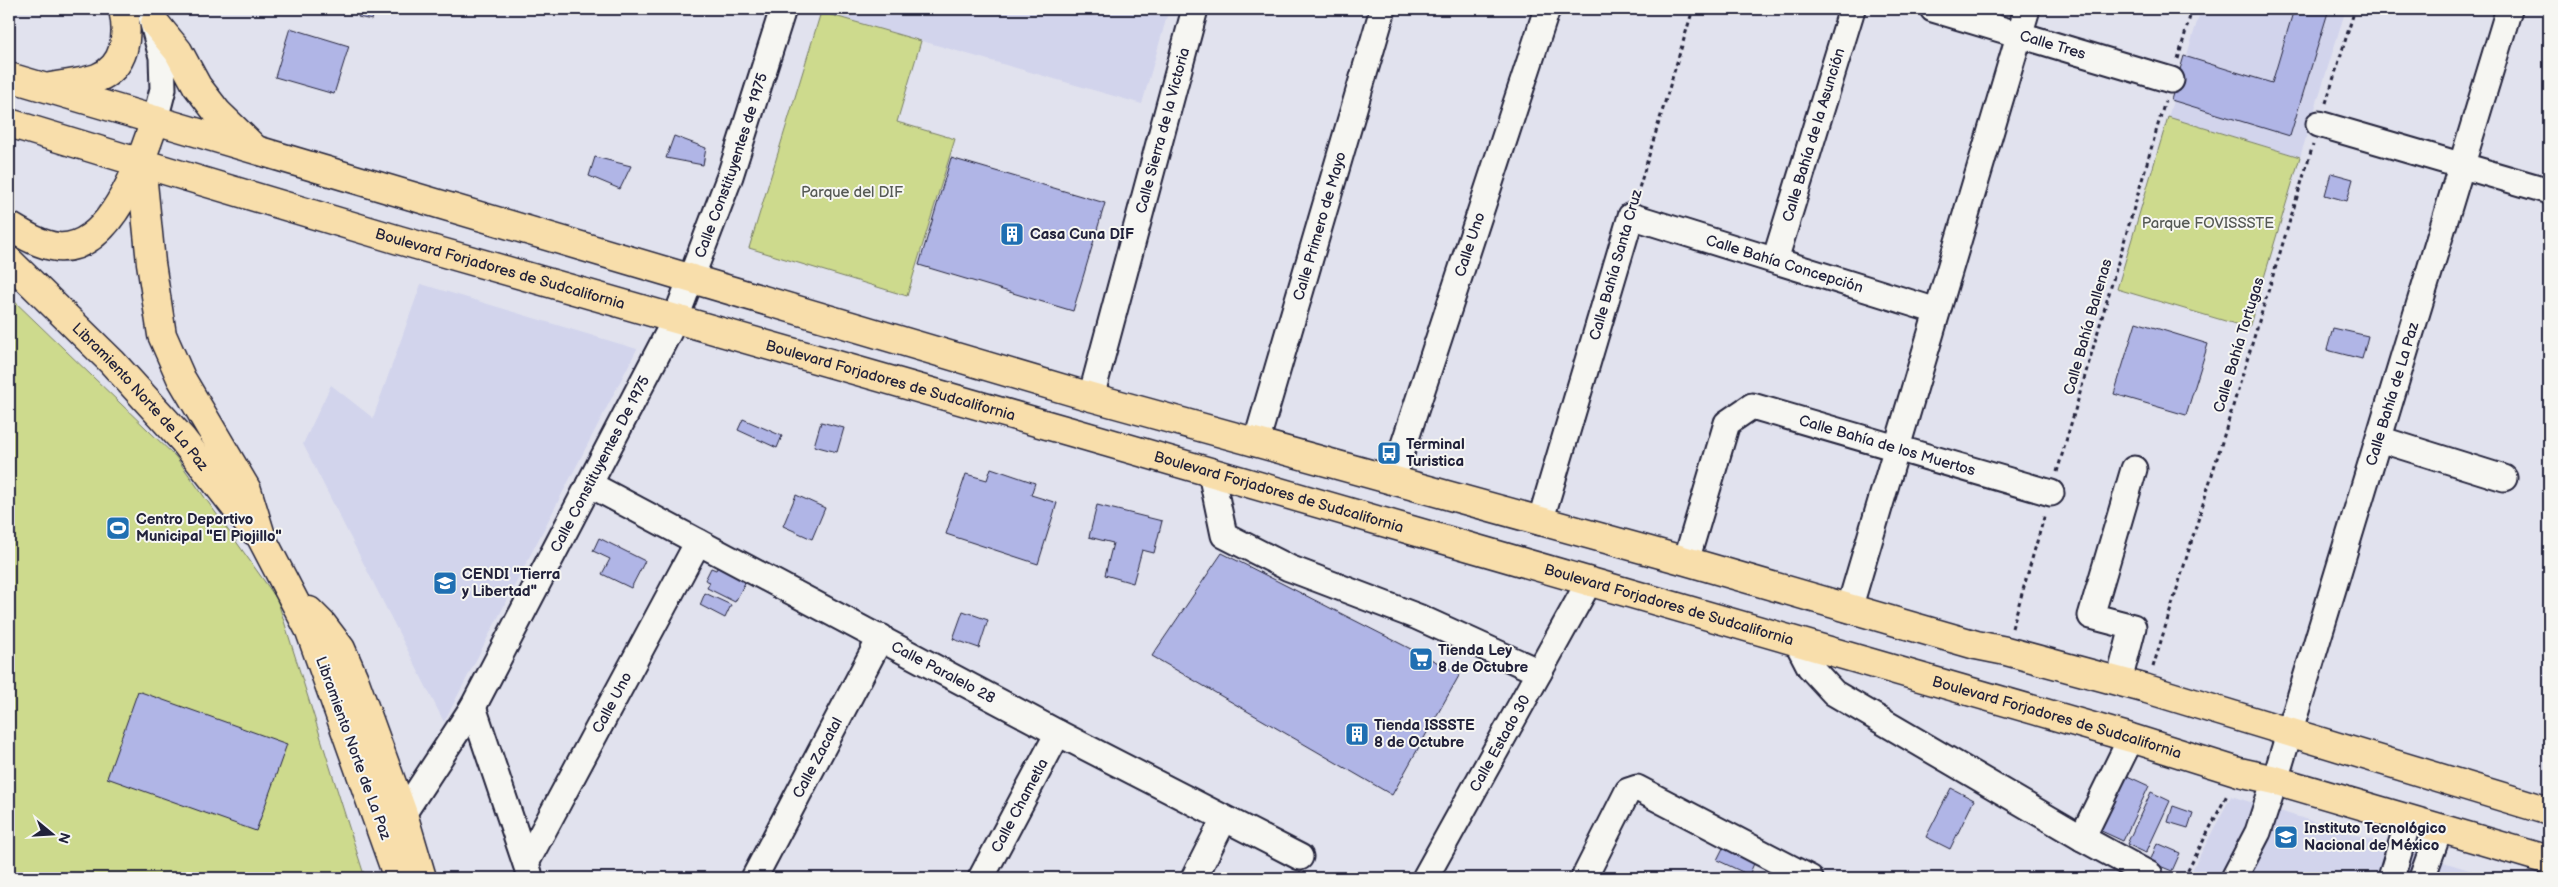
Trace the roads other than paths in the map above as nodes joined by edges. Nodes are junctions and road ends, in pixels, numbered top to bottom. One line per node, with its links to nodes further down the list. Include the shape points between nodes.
1 (123, 9): 14 (main road, via 127,26 125,48 114,66 97,78)
2 (783, 9): 26 (street, Calle Constituyentes de 1975, via 730,176)
3 (1195, 9): 29 (street, Calle Sierra de la Victoria)
4 (1383, 9): 31 (street, Calle Primero de Mayo)
5 (1547, 9): 36 (street, Calle Uno)
6 (1852, 9): 24 (street, Calle Bahía de la Asunción)
7 (1934, 9): 11 (street, Calle Tres)
8 (2027, 9): 11 (street)
9 (2510, 9): 20 (street, Calle Bahía de La Paz)
10 (152, 16): 15 (street, via 162,57 163,90); 18 (main road, via 217,112)
11 (2019, 34): 13 (street, Calle Tres); 27 (street)
12 (9, 76): 14 (main road)
13 (2172, 80)
14 (48, 87): 15 (main road)
15 (155, 120): 18 (main road); 19 (main road)
16 (9, 123): 19 (main road, Boulevard Forjadores de Sudcalifornia)
17 (2319, 124): 20 (street)
18 (255, 149): 26 (main road)
19 (141, 163): 23 (main road, via 108,221 77,245 46,245); 28 (main road, Boulevard Forjadores de Sudcalifornia); 40 (main road, Libramiento Norte de La Paz, via 162,335 181,378 247,490)
20 (2462, 166): 21 (street); 30 (street, Calle Bahía de La Paz)
21 (2549, 191)
22 (1631, 216): 24 (street, Calle Bahía Concepción); 39 (street, Calle Bahía Santa Cruz)
23 (9, 226)
24 (1775, 260): 27 (street, Calle Bahía Concepción)
25 (9, 261): 40 (main road, Libramiento Norte de La Paz, via 119,369 182,440)
26 (692, 279): 28 (street, Calle Constituyentes de 1975); 29 (main road)
27 (1937, 311): 32 (street)
28 (675, 320): 34 (main road, Boulevard Forjadores de Sudcalifornia); 37 (street, Calle Constituyentes De 1975)
29 (1091, 397): 31 (main road)
30 (2378, 439): 35 (street); 52 (street, Calle Bahía de La Paz)
31 (1256, 443): 36 (main road)
32 (1896, 449): 38 (street, Calle Bahía de los Muertos); 42 (street, Calle Bahía de los Muertos, via 1752,406 1727,423); 45 (street)
33 (2134, 469): 49 (street, via 2091,616 2133,627)
34 (1211, 473): 43 (main road, Boulevard Forjadores de Sudcalifornia); 48 (street, via 1224,535 1289,568 1418,617)
35 (2504, 478)
36 (1392, 481): 39 (main road)
37 (590, 484): 41 (street, Calle Paralelo 28); 50 (street, Calle Constituyentes De 1975)
38 (2051, 493)
39 (1540, 522): 42 (main road)
40 (262, 539): 44 (main road, Libramiento Norte de La Paz)
41 (698, 542): 46 (street, Calle Paralelo 28); 63 (street, Calle Uno)
42 (1686, 561): 45 (main road)
43 (1589, 582): 47 (main road, Boulevard Forjadores de Sudcalifornia); 48 (street, Calle Estado 30)
44 (294, 597): 56 (main road, via 322,624 341,649); 65 (main road, Libramiento Norte de La Paz, via 310,631)
45 (1849, 609): 49 (main road)
46 (881, 637): 51 (street, Calle Paralelo 28); 67 (street, Calle Zacatal)
47 (1797, 642): 53 (main road, Boulevard Forjadores de Sudcalifornia); 60 (street, via 1810,667 1834,693)
48 (1539, 672): 70 (street, Calle Estado 30)
49 (2118, 682): 52 (main road)
50 (474, 707): 56 (street, Calle Constituyentes De 1975); 63 (street)
51 (1058, 732): 57 (street, Calle Paralelo 28); 68 (street, Calle Chametla)
52 (2289, 734): 54 (street, Calle Bahía de La Paz); 55 (main road)
53 (2131, 738): 54 (main road, Boulevard Forjadores de Sudcalifornia); 60 (street)
54 (2275, 780): 58 (main road, Boulevard Forjadores de Sudcalifornia); 73 (street, Calle Bahía de La Paz, via 2258,832)
55 (2549, 811)
56 (404, 814): 66 (main road)
57 (1224, 819): 61 (street, Calle Paralelo 28); 69 (street)
58 (2409, 819): 59 (main road, Boulevard Forjadores de Sudcalifornia); 74 (street)
59 (2440, 828): 62 (main road, Boulevard Forjadores de Sudcalifornia); 75 (street)
60 (2082, 838): 64 (street)
61 (1300, 857)
62 (2549, 860)
63 (528, 871)
64 (2150, 875)
65 (398, 878)
66 (422, 878)
67 (754, 878)
68 (982, 878)
69 (1194, 878)
70 (1425, 878)
71 (1584, 878): 72 (street, via 1628,791 1636,788)
72 (1810, 878)
73 (2234, 878)
74 (2391, 878)
75 (2422, 878)

